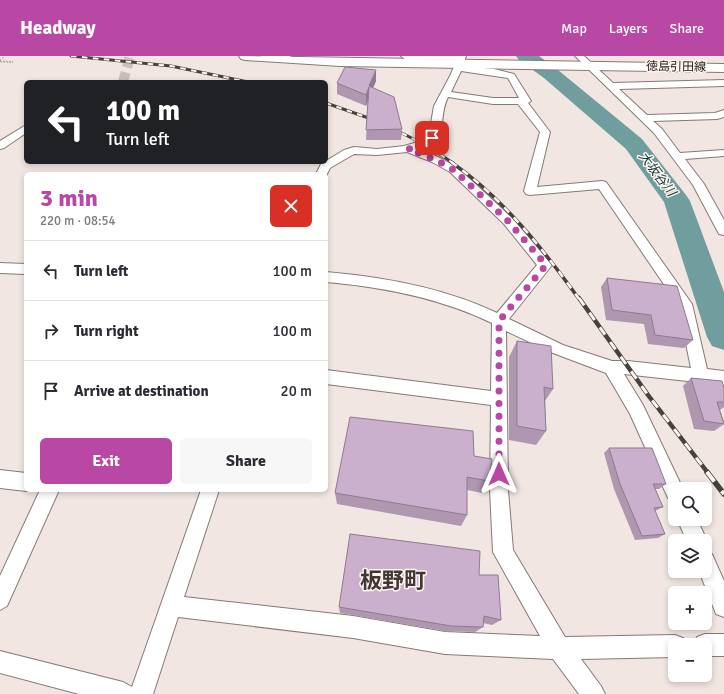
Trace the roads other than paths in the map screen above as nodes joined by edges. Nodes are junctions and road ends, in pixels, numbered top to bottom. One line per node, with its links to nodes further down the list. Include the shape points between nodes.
1 (245, 56): 4 (main road, 徳島引田線)
2 (287, 56): 4 (street)
3 (405, 56): 5 (street)
4 (264, 58): 5 (main road, 徳島引田線, via 340,62)
5 (460, 61): 6 (main road, 徳島引田線, via 516,64); 11 (street); 12 (street, via 511,76 526,101)
6 (575, 61): 7 (main road, 徳島引田線)
7 (590, 66): 8 (main road, 徳島引田線); 10 (street)
8 (724, 68)
9 (724, 83): 10 (street)
10 (612, 86): 14 (street)
11 (444, 94): 12 (street, via 493,101); 17 (street, via 436,113 437,130 432,138)
12 (522, 101): 27 (street, via 545,132 530,191 602,185 685,304)
13 (724, 113): 14 (street, via 717,116)
14 (646, 118): 19 (street)
15 (24, 129): 16 (street)
16 (1, 145)
17 (408, 149): 20 (street, via 372,152 353,150 325,166); 25 (street, via 454,170 508,221 546,265)
18 (724, 153): 19 (street)
19 (677, 156): 21 (street, via 698,184)
20 (323, 172)
21 (724, 231)
22 (0, 268): 23 (street)
23 (24, 269)
24 (328, 277): 25 (street, via 404,288 432,295 482,312)
25 (499, 321): 26 (street, via 558,349); 30 (street)
26 (612, 368): 27 (street, via 628,367); 33 (street, via 637,410)
27 (700, 374): 29 (street)
28 (328, 377): 30 (street)
29 (724, 378)
30 (498, 398): 43 (street, via 503,552)
31 (0, 478): 32 (street)
32 (24, 482)
33 (670, 482)
34 (49, 492): 37 (street)
35 (209, 492): 38 (street)
36 (712, 578): 39 (street)
37 (0, 599)
38 (171, 606): 43 (street, via 353,627 445,643); 47 (street)
39 (724, 606)
40 (712, 645): 41 (street)
41 (724, 645)
42 (668, 646): 43 (street)
43 (559, 648): 45 (street)
44 (0, 662): 46 (street)
45 (588, 691)
46 (123, 694)
47 (141, 694)

